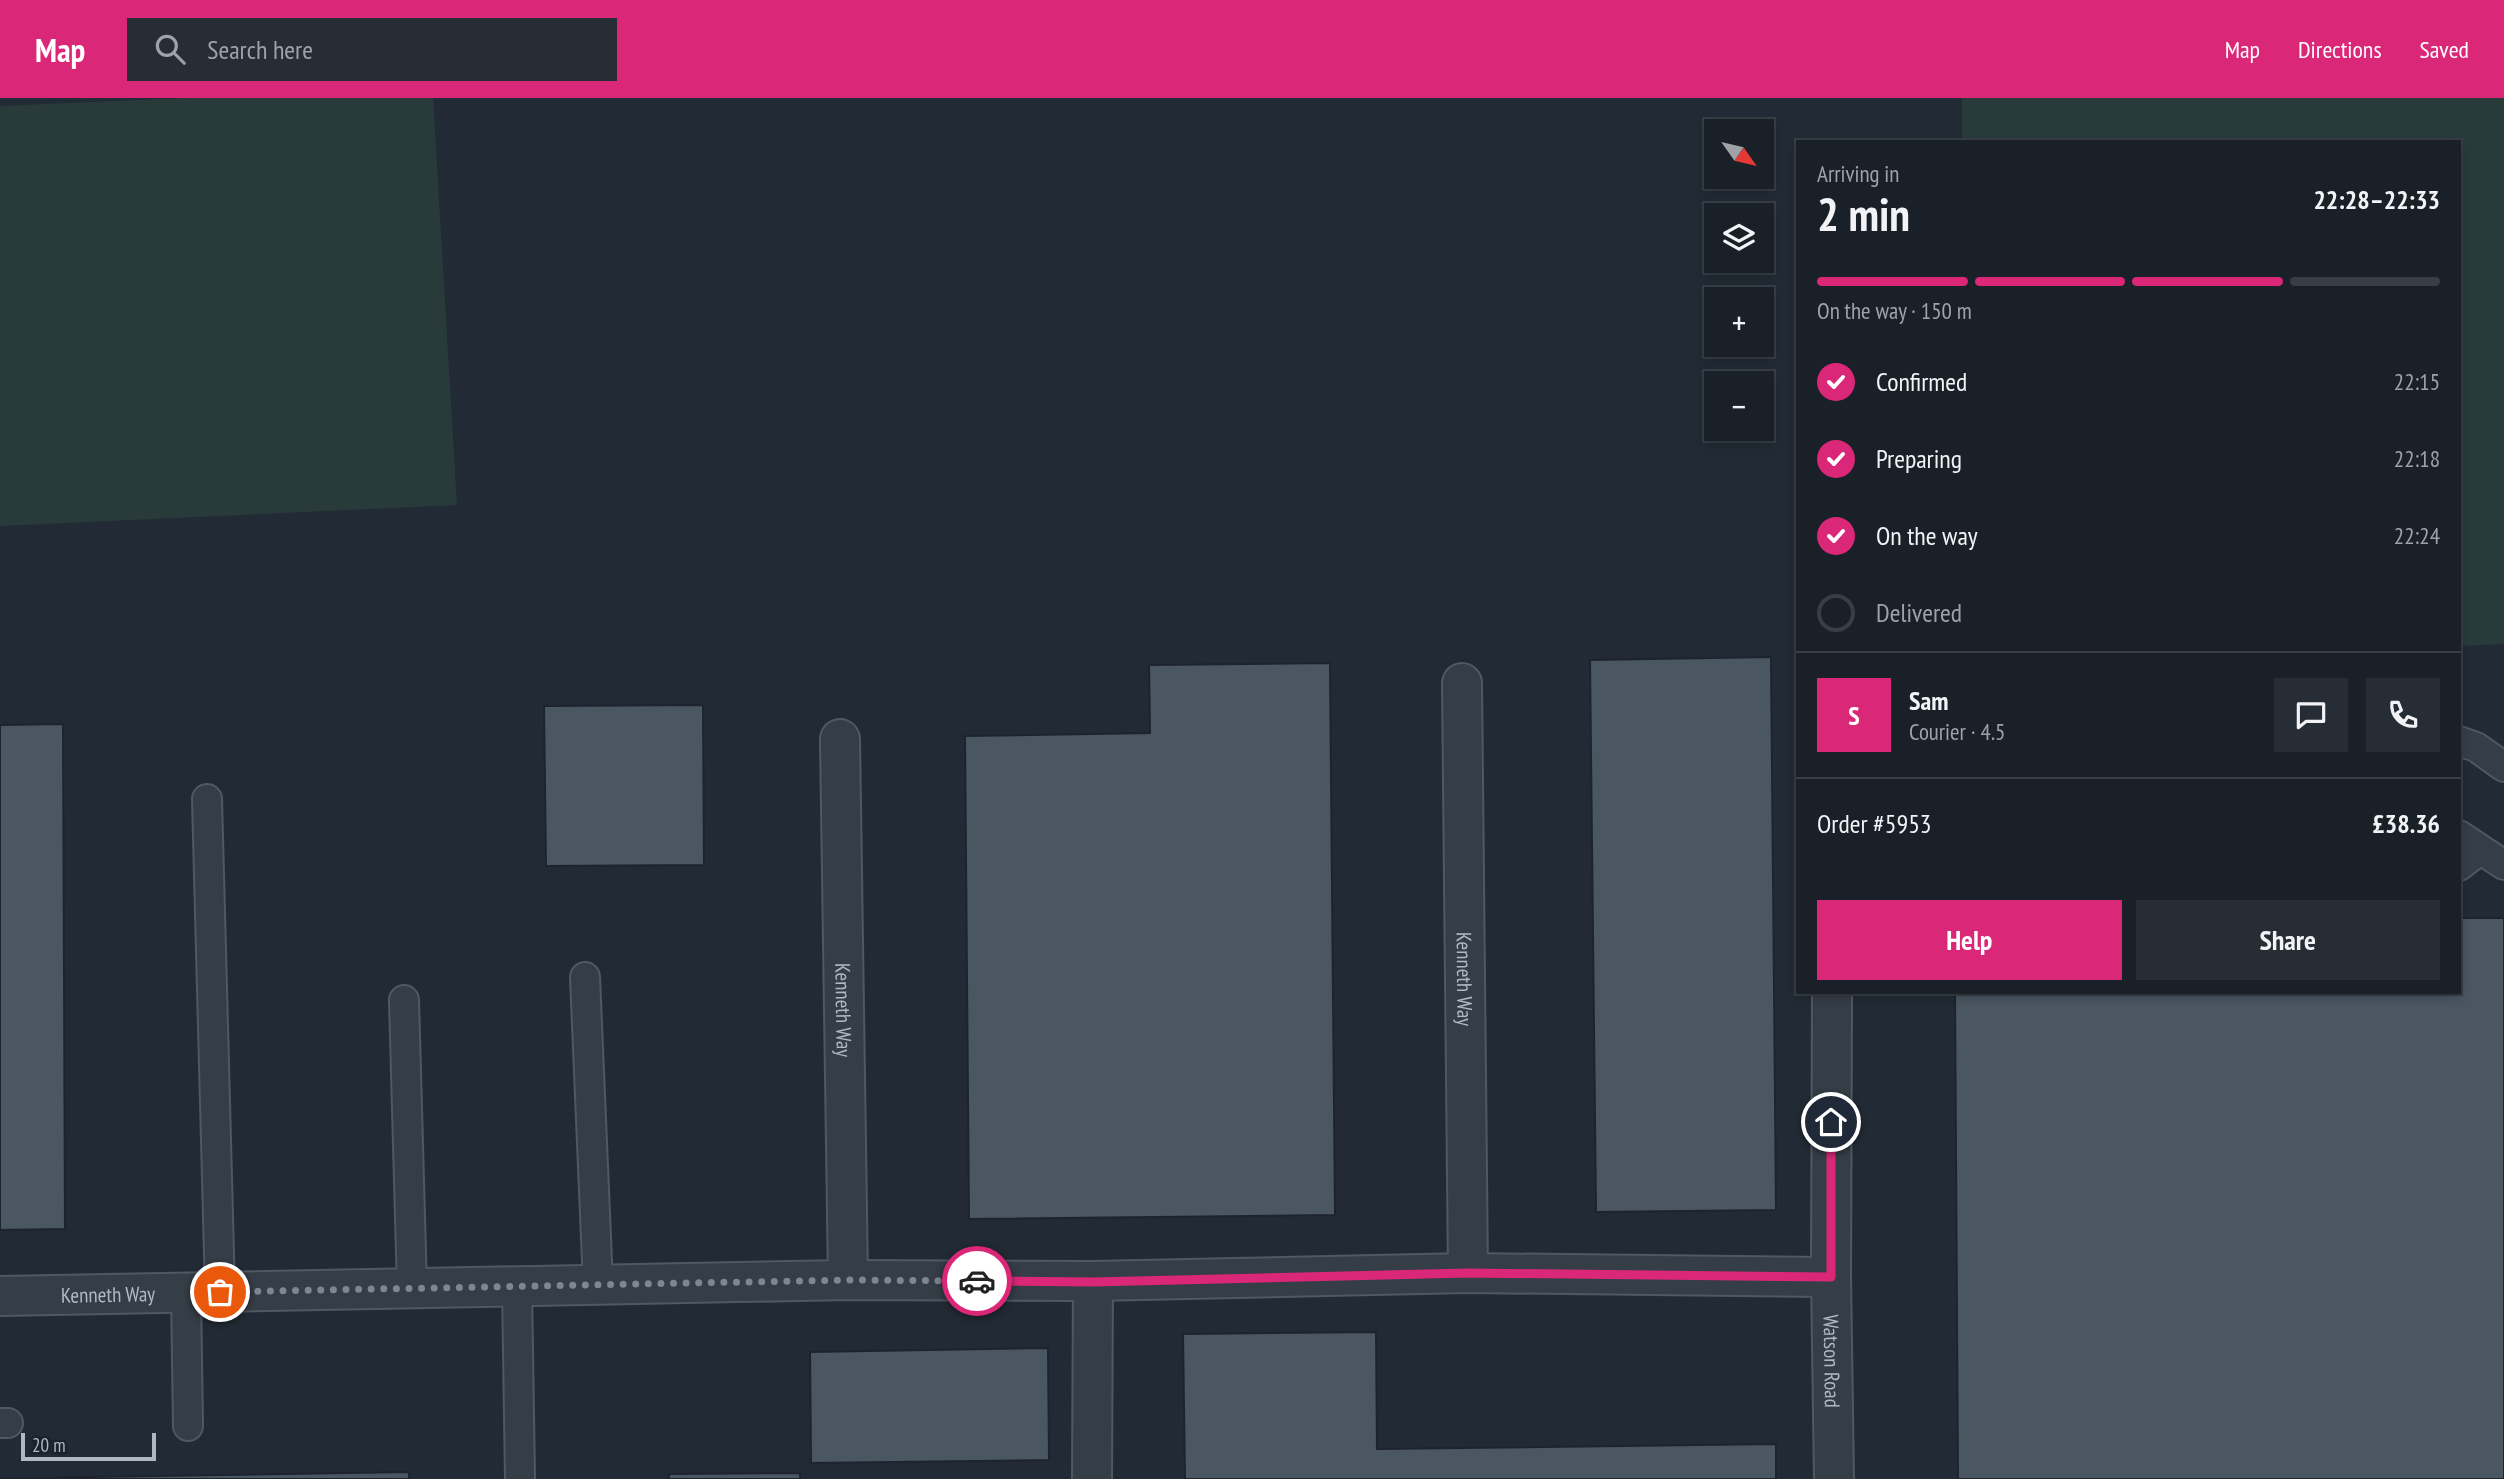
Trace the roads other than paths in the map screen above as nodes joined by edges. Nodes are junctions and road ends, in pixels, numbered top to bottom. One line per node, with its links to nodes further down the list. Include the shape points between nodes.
1 (1462, 683): 11 (street, Kenneth Way)
2 (840, 739): 13 (street, Kenneth Way)
3 (2461, 742): 4 (lane)
4 (2504, 767)
5 (207, 799): 18 (lane)
6 (2466, 850): 7 (lane)
7 (2504, 865)
8 (585, 977): 15 (lane)
9 (1832, 994): 12 (street, Watson Road)
10 (404, 1000): 17 (lane)
11 (1468, 1273): 12 (street, Kenneth Way); 14 (street, Kenneth Way)
12 (1831, 1277): 23 (street, Watson Road)
13 (848, 1280): 14 (street, Kenneth Way); 15 (street, Kenneth Way)
14 (1093, 1282): 22 (street)
15 (598, 1285): 16 (street, Kenneth Way)
16 (517, 1286): 17 (street, Kenneth Way); 21 (lane)
17 (412, 1289): 18 (street, Kenneth Way)
18 (203, 1292): 19 (street, Kenneth Way); 20 (lane)
19 (0, 1296)
20 (188, 1426)
21 (520, 1479)
22 (1092, 1479)
23 (1834, 1479)

